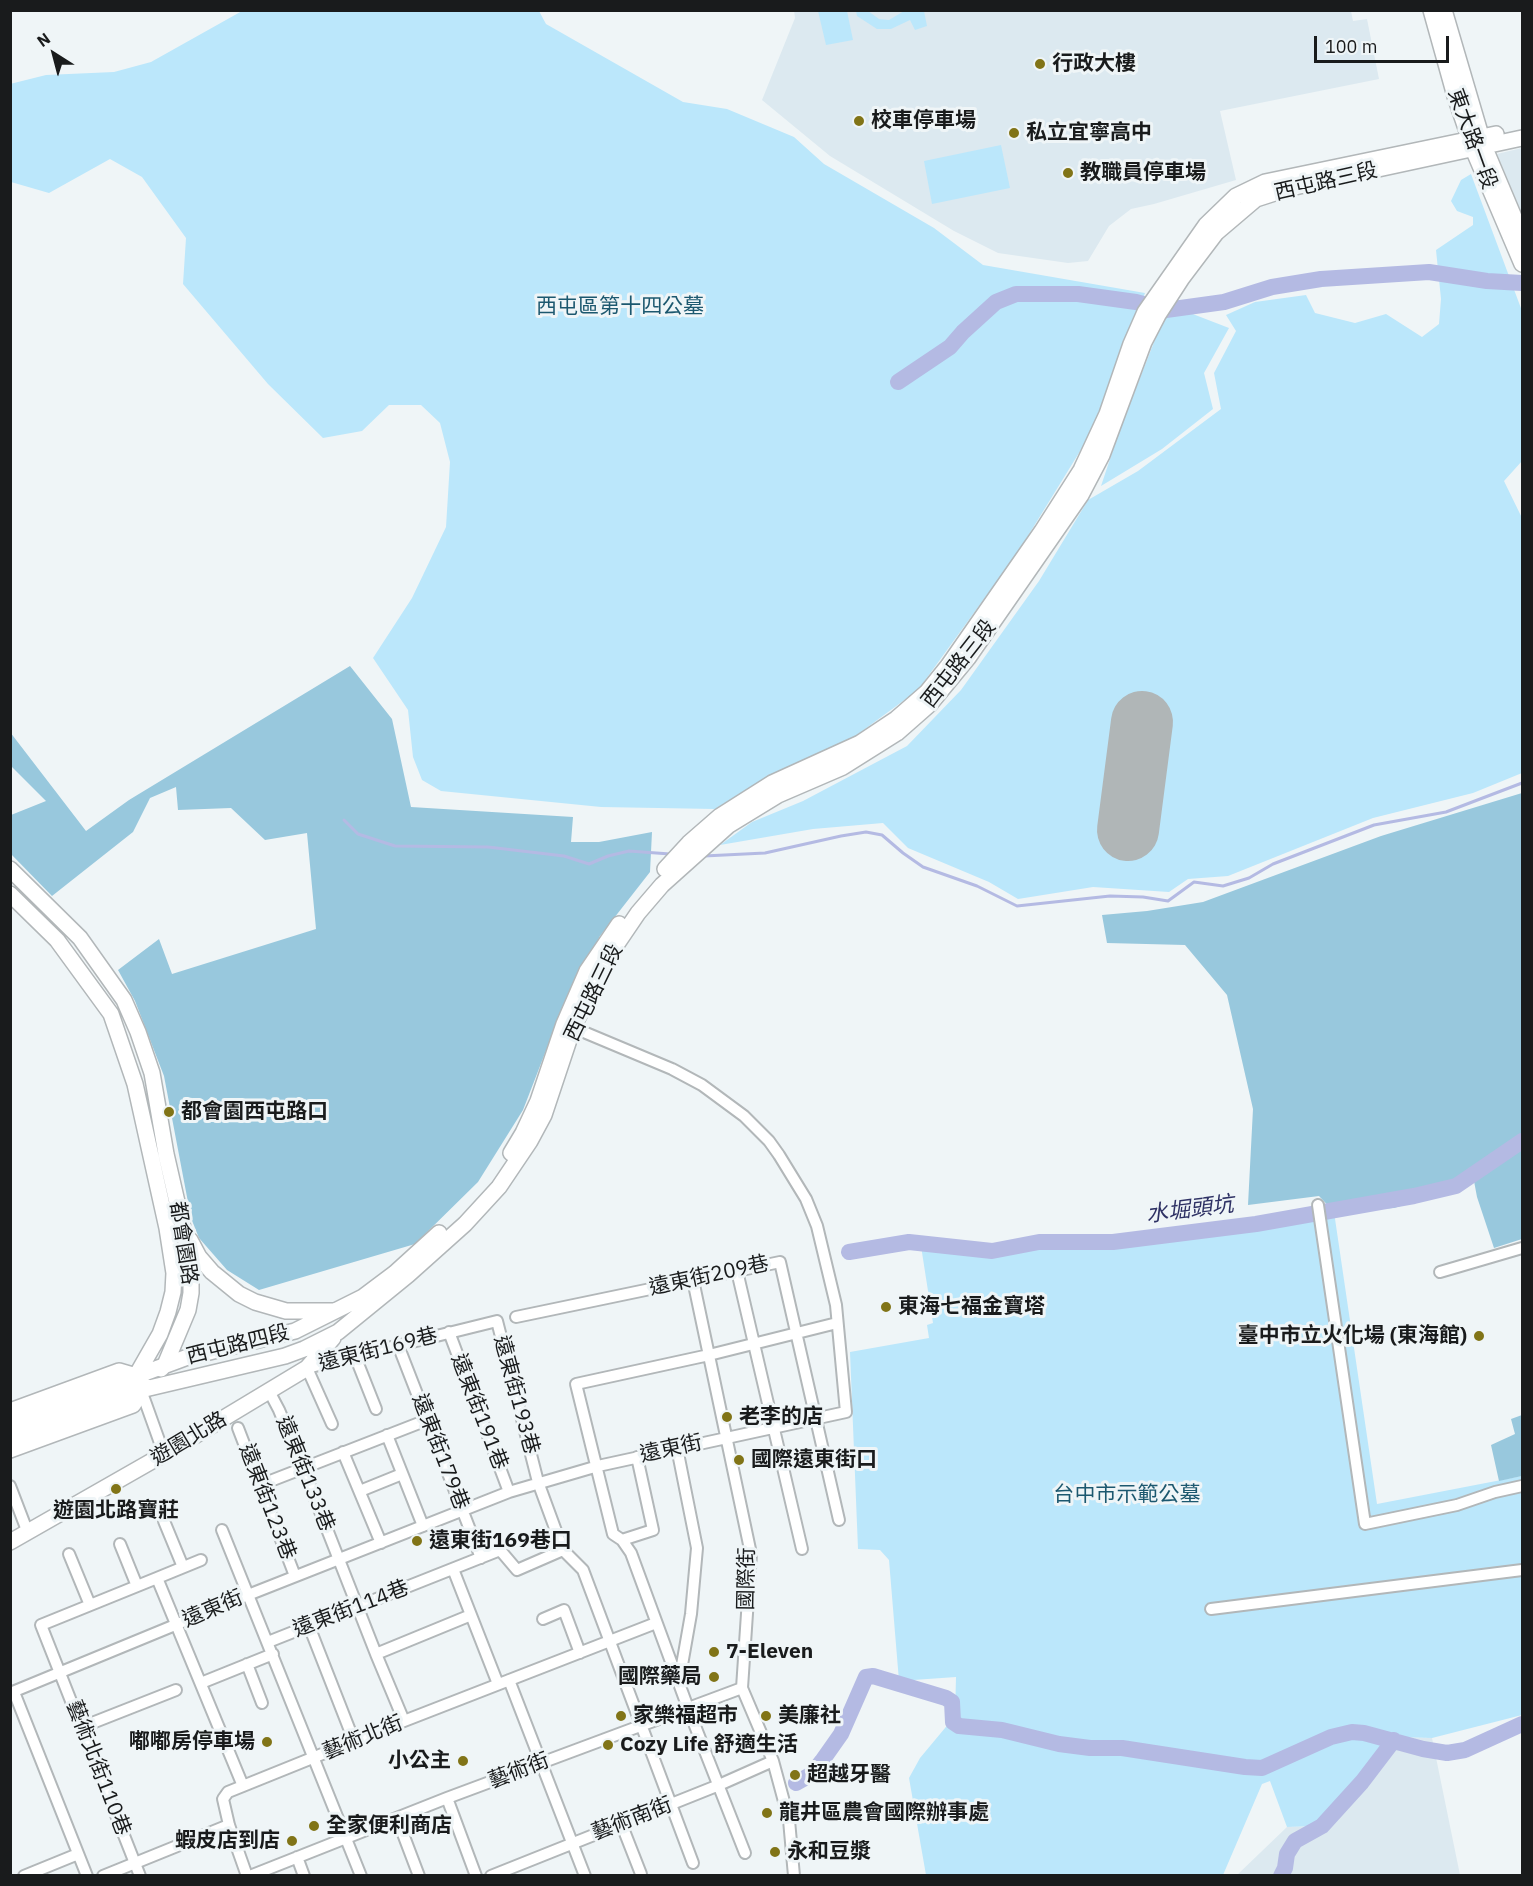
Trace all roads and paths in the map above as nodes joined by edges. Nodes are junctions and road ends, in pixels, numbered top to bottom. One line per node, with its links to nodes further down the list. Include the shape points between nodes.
1 (1431, 10): 5 (street, 東大路一段, via 1455,96)
2 (1444, 10): 5 (street, 東大路一段)
3 (1522, 128): 5 (street, 西屯路三段)
4 (1522, 138): 5 (street, 西屯路三段)
5 (1477, 143): 6 (street, 東大路一段); 7 (street, 東大路一段); 10 (street, 西屯路三段, via 1256,199 1216,233 1180,280 1144,342 1102,455 1081,495 944,689 897,733 843,767 778,795 729,825 680,867 639,913 604,963); 10 (street, 西屯路三段, via 1265,182 1236,196 1206,225 1145,312 1107,414 1081,470 948,666 927,692 896,719 833,756 772,783 720,816 689,843 628,911 606,942 587,971)
6 (1522, 236)
7 (1522, 264)
8 (10, 869): 12 (street, 都會園路, via 80,938 124,1000 152,1073)
9 (10, 894): 30 (street, 都會園路, via 57,940 111,1014 135,1084 174,1273 173,1292 160,1334)
10 (568, 1026): 17 (street, 西屯路三段, via 523,1133 489,1185 395,1273); 19 (street, 遠東街, via 702,1085 738,1110 769,1141 814,1215); 20 (street, 西屯路三段, via 544,1115 499,1187 465,1224)
11 (1318, 1204): 54 (street, via 1365,1524 1457,1505)
12 (183, 1224): 17 (street, via 200,1257 239,1294 286,1311); 28 (street, 都會園路, via 191,1293)
13 (1522, 1248): 15 (street)
14 (737, 1271): 16 (street, 遠東街209巷); 22 (street, 遠東街209巷, via 780,1262); 23 (street)
15 (1440, 1272)
16 (693, 1280): 18 (street, 遠東街209巷); 25 (street, 國際街)
17 (338, 1311): 20 (street); 28 (street, 西屯路四段, via 295,1331)
18 (516, 1317)
19 (837, 1323): 22 (street); 34 (street, 遠東街, via 846,1412)
20 (338, 1332): 27 (street, 西屯路四段, via 295,1352); 29 (street, 遊園北路)
21 (449, 1332): 24 (street, 遠東街169巷); 51 (street, 遠東街193巷, via 496,1321); 56 (street, 遠東街191巷)
22 (796, 1333): 23 (street); 34 (street, 遠東街209巷)
23 (755, 1343): 25 (street); 38 (street)
24 (398, 1345): 26 (street, 遠東街169巷); 35 (street, 遠東街179巷)
25 (709, 1355): 42 (street, 國際街); 48 (street, via 576,1384)
26 (355, 1356): 29 (street, 遠東街169巷); 32 (street)
27 (248, 1363): 30 (street, 西屯路四段, via 169,1384); 31 (street, via 275,1364 280,1370 281,1377)
28 (165, 1365): 30 (street, 西屯路四段)
29 (307, 1368): 31 (street, 遊園北路); 37 (street)
30 (138, 1383): 33 (street, 西屯路四段, via 119,1371); 36 (street, 西屯路四段); 41 (street, 西屯路四段); 44 (street, 西屯路四段, via 133,1405); 46 (street)
31 (269, 1391): 46 (street, 遊園北路); 49 (street, 遠東街133巷)
32 (376, 1409)
33 (10, 1411)
34 (817, 1418): 38 (street, 遠東街); 58 (street, 遠東街209巷)
35 (427, 1420): 40 (street); 57 (street, 遠東街179巷)
36 (10, 1423)
37 (332, 1424)
38 (773, 1427): 42 (street, 遠東街); 67 (street)
39 (238, 1428): 52 (street, 遠東街123巷)
40 (387, 1435): 45 (street); 50 (street)
41 (10, 1436)
42 (726, 1437): 43 (street, 遠東街); 99 (street, 國際街, via 751,1554)
43 (677, 1448): 47 (street, 遠東街); 94 (street, via 697,1548 682,1665)
44 (10, 1449)
45 (343, 1452): 49 (street); 55 (street)
46 (166, 1453): 62 (street, 遊園北路)
47 (637, 1457): 48 (street, 遠東街); 63 (street, via 653,1530)
48 (598, 1466): 51 (street, 遠東街); 63 (street)
49 (303, 1468): 52 (street); 71 (street, 遠東街133巷)
50 (402, 1474): 55 (street); 60 (street)
51 (538, 1482): 56 (street, 遠東街); 68 (street)
52 (260, 1485): 76 (street, 遠東街123巷)
53 (10, 1486): 62 (street)
54 (1522, 1486)
55 (360, 1491): 65 (street)
56 (509, 1492): 57 (street, 遠東街)
57 (462, 1510): 60 (street, 遠東街); 70 (street, 遠東街179巷)
58 (839, 1520)
59 (164, 1521): 73 (street)
60 (423, 1526): 65 (street, 遠東街)
61 (222, 1530): 79 (street, 遠東街114巷)
62 (28, 1533): 64 (street, 遊園北路)
63 (617, 1537): 85 (street, via 631,1553)
64 (10, 1542)
65 (381, 1543): 71 (street, 遠東街)
66 (120, 1544): 78 (street)
67 (802, 1549)
68 (563, 1550): 70 (street, 遠東街114巷, via 517,1570 500,1550); 89 (street, via 583,1570)
69 (69, 1554): 80 (street)
70 (481, 1558): 74 (street, 遠東街114巷)
71 (339, 1559): 76 (street, 遠東街); 81 (street, 遠東街133巷)
72 (201, 1560): 73 (street)
73 (183, 1567): 77 (street)
74 (453, 1569): 81 (street, 遠東街114巷); 83 (street)
75 (1522, 1570): 82 (street)
76 (296, 1576): 79 (street, 遠東街)
77 (157, 1578): 78 (street); 86 (street)
78 (137, 1586): 80 (street)
79 (248, 1595): 86 (street, 遠東街); 88 (street, 遠東街114巷)
80 (90, 1605): 95 (street, 藝術北街110巷, via 41,1625)
81 (357, 1607): 87 (street, 遠東街114巷); 90 (street, 遠東街133巷)
82 (1210, 1609)
83 (471, 1615): 90 (street); 98 (street)
84 (543, 1618): 91 (street, via 564,1610)
85 (656, 1623): 89 (street, 藝術北街); 94 (street)
86 (176, 1624): 95 (street, 遠東街); 97 (street)
87 (309, 1626): 88 (street, 遠東街114巷); 107 (street)
88 (268, 1642): 92 (street)
89 (609, 1642): 91 (street, 藝術北街); 105 (street)
90 (376, 1653): 104 (street, 遠東街133巷)
91 (580, 1653): 96 (street, 藝術北街)
92 (273, 1654): 93 (street); 108 (street)
93 (247, 1664): 97 (street); 102 (street)
94 (674, 1671): 103 (street)
95 (61, 1673): 101 (street, 遠東街); 106 (street, 藝術北街110巷)
96 (510, 1680): 98 (street, 藝術北街); 110 (street)
97 (201, 1683): 112 (street)
98 (498, 1684): 104 (street, 藝術北街)
99 (742, 1688): 103 (street, 藝術街); 109 (street, 國際街)
100 (176, 1690): 106 (street)
101 (12, 1693): 121 (street)
102 (262, 1703)
103 (688, 1708): 105 (street, 藝術街); 111 (street)
104 (404, 1721): 107 (street, 藝術北街)
105 (640, 1725): 110 (street, 藝術街); 114 (street)
106 (82, 1727): 123 (street, 藝術北街110巷)
107 (354, 1741): 108 (street, 藝術北街)
108 (315, 1758): 112 (street, 藝術北街); 118 (street)
109 (773, 1761): 111 (street, 藝術南街); 137 (street, 國際街, via 789,1820)
110 (542, 1762): 113 (street, 藝術街); 119 (street)
111 (719, 1785): 114 (street, 藝術南街); 120 (street)
112 (243, 1786): 117 (street, 藝術北街, via 228,1792 223,1799)
113 (447, 1798): 115 (street, 藝術街); 134 (street)
114 (671, 1804): 116 (street, 藝術南街); 124 (street)
115 (397, 1818): 118 (street, 藝術街); 133 (street)
116 (621, 1823): 119 (street, 藝術南街); 125 (street)
117 (229, 1825): 123 (street); 130 (street)
118 (346, 1837): 122 (street, 藝術街); 132 (street)
119 (572, 1842): 135 (street, 藝術南街); 136 (street)
120 (745, 1853)
121 (78, 1854): 126 (street); 127 (street)
122 (297, 1857): 130 (street, 藝術街); 131 (street)
123 (135, 1863): 128 (street); 129 (street, 藝術北街110巷)
124 (693, 1863)
125 (641, 1874)
126 (24, 1875)
127 (87, 1875)
128 (103, 1875)
129 (140, 1875)
130 (249, 1875)
131 (304, 1875)
132 (361, 1875)
133 (419, 1875)
134 (476, 1875)
135 (491, 1875)
136 (585, 1875)
137 (795, 1875)

